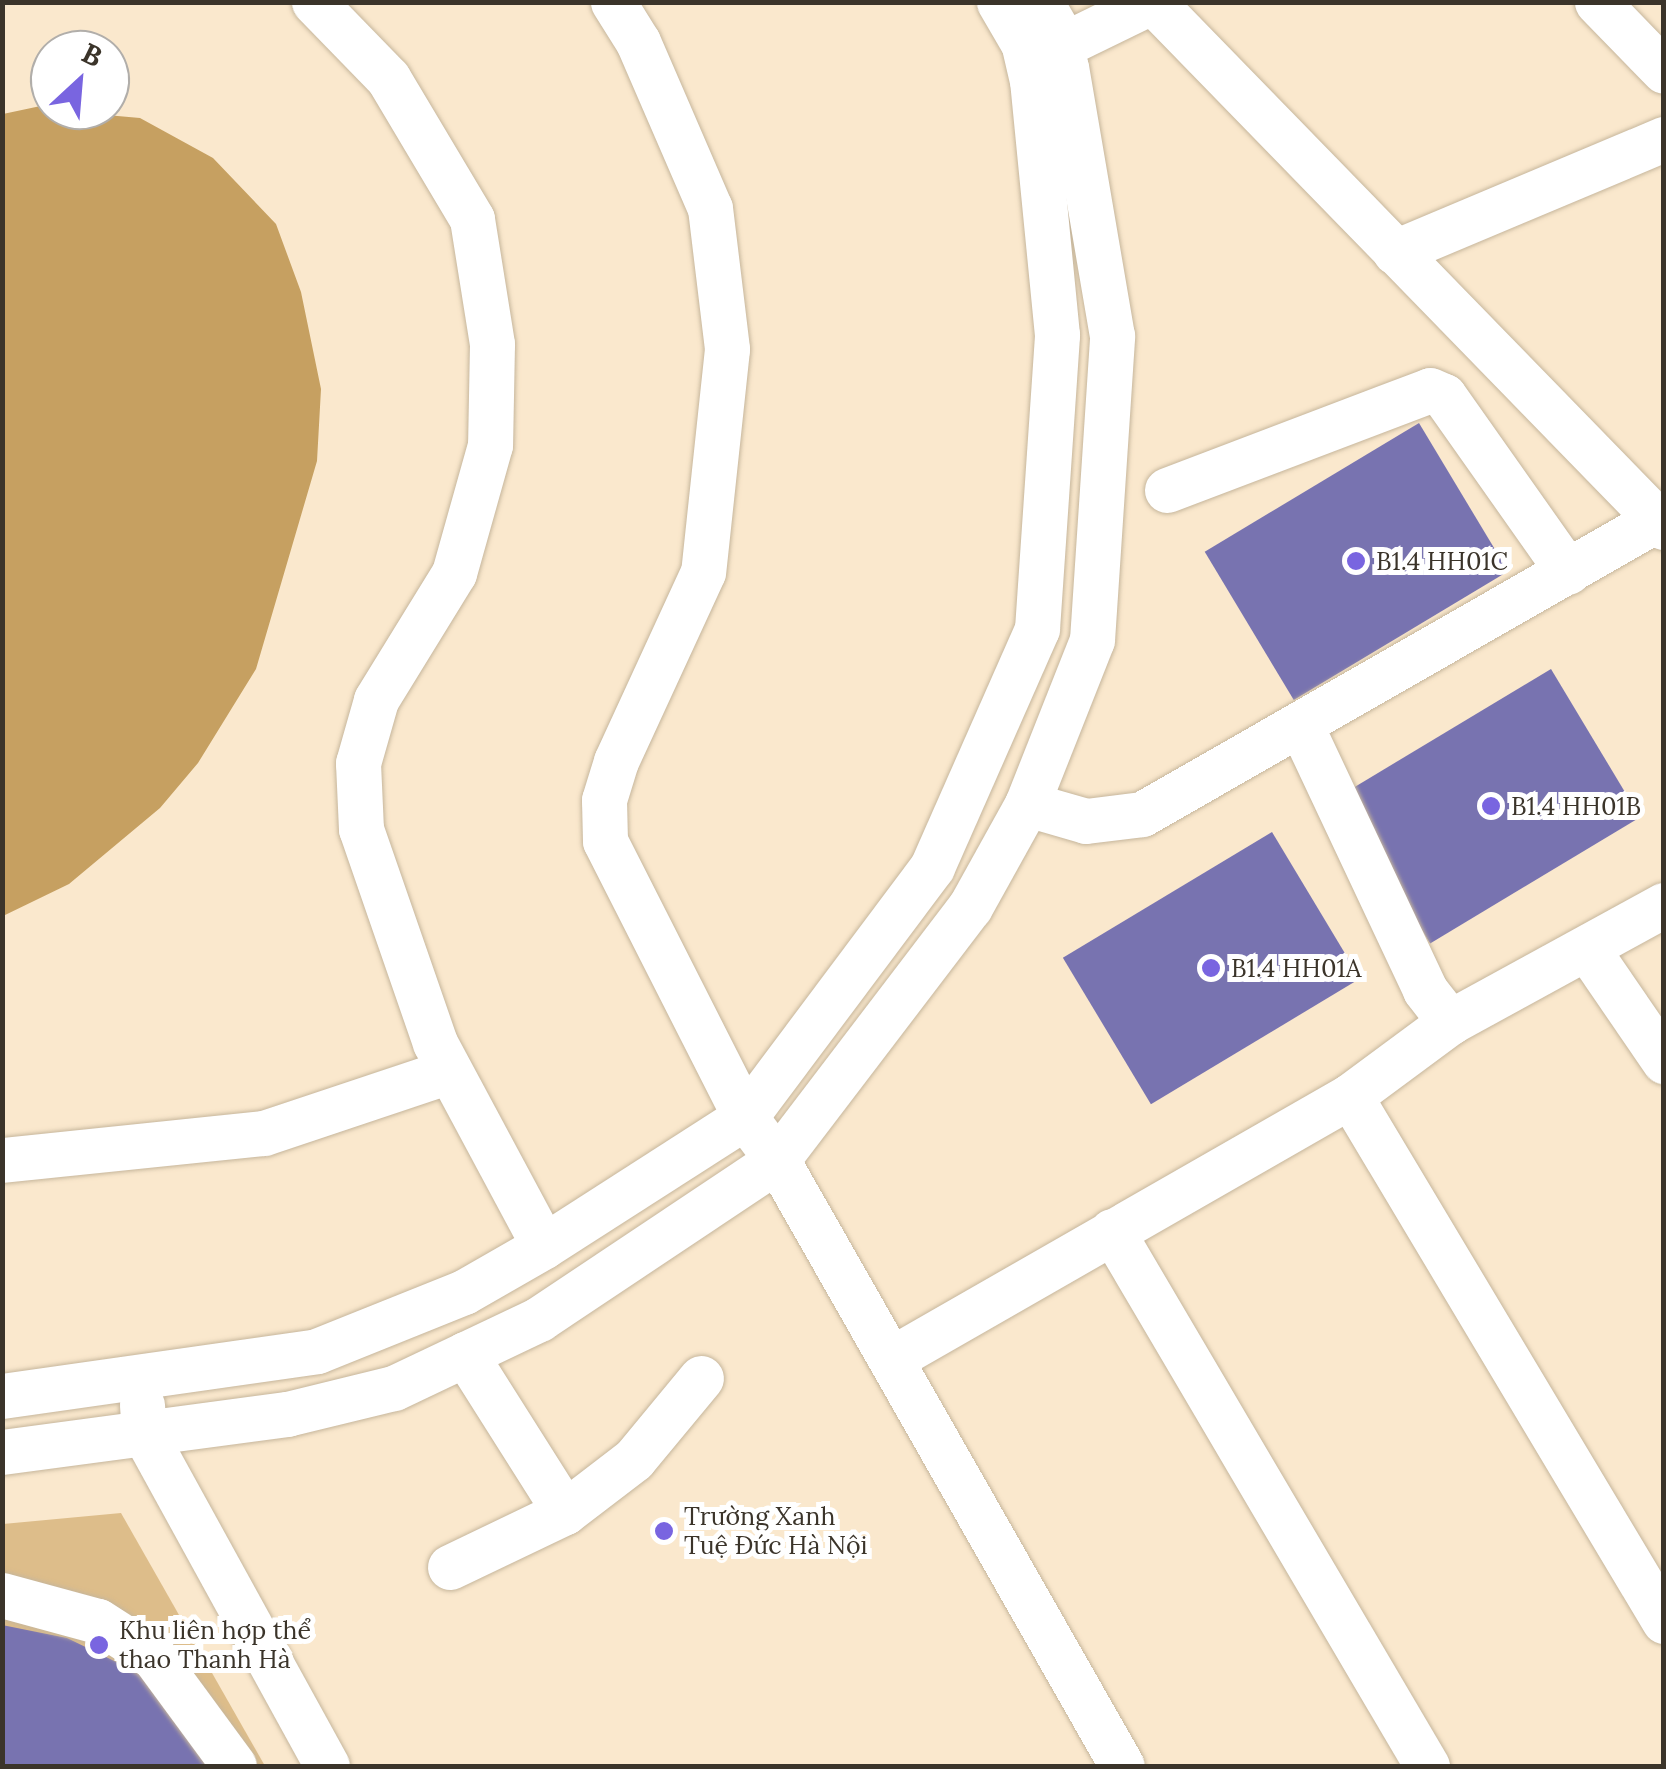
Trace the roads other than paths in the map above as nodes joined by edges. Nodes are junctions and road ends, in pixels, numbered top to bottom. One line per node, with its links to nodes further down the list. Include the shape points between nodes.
1 (314, 2): 22 (street, via 388,78 472,220 492,344 490,445 454,573 376,700 358,764 361,829 376,887)
2 (613, 2): 24 (street, via 638,42 710,208 727,349 703,572 616,761 604,800 605,841)
3 (999, 2): 7 (street)
4 (1040, 2): 7 (street)
5 (1152, 2): 7 (street); 10 (street)
6 (1597, 2): 8 (street)
7 (1044, 54): 14 (street, via 1057,335); 15 (street, via 1112,336)
8 (1664, 71)
9 (1664, 139): 10 (street)
10 (1395, 252): 12 (street)
11 (1166, 490): 13 (street, via 1430,390 1444,396)
12 (1660, 524): 13 (street)
13 (1568, 572): 16 (street)
14 (1036, 629): 15 (street); 24 (street, via 932,867)
15 (1092, 640): 17 (street)
16 (1301, 726): 17 (street, via 1142,814 1086,821); 20 (street, via 1425,990)
17 (1027, 804): 26 (street, via 970,908)
18 (1664, 904): 19 (street)
19 (1588, 950): 20 (street); 21 (street)
20 (1450, 1022): 23 (street)
21 (1664, 1061)
22 (448, 1072): 25 (street, via 264,1133); 28 (street)
23 (1350, 1096): 27 (street); 39 (street)
24 (745, 1117): 26 (street); 28 (street)
25 (2, 1160)
26 (777, 1160): 29 (street, via 538,1319); 30 (street)
27 (1112, 1231): 30 (street); 43 (street)
28 (544, 1246): 32 (street, via 464,1292 317,1351)
29 (465, 1354): 34 (street, via 394,1388 305,1410); 36 (street)
30 (891, 1359): 42 (street)
31 (700, 1378): 36 (street, via 634,1459)
32 (139, 1380): 33 (street); 34 (street)
33 (2, 1396)
34 (144, 1433): 35 (street); 41 (street)
35 (2, 1452)
36 (565, 1512): 37 (street)
37 (450, 1568)
38 (2, 1595): 40 (street, via 98,1620 154,1657)
39 (1664, 1621)
40 (234, 1766)
41 (327, 1766)
42 (1122, 1766)
43 (1428, 1766)

